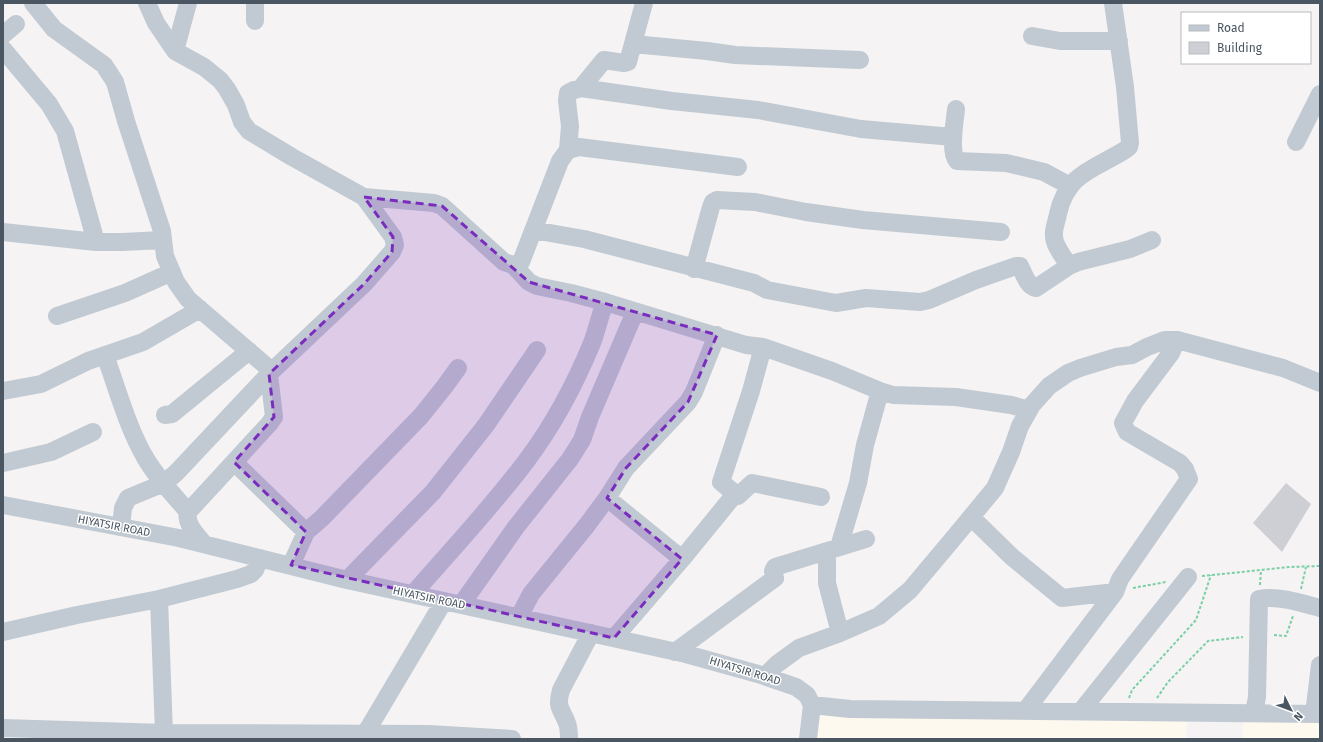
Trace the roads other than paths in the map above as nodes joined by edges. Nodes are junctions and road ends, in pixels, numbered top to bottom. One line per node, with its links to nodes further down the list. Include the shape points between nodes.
1 (147, 3): 12 (street, via 156,23)
2 (188, 3): 12 (street)
3 (255, 3): 7 (street)
4 (644, 3): 10 (street)
5 (1114, 3): 9 (street)
6 (42, 5): 26 (street, via 54,29 104,65 115,82)
7 (255, 21)
8 (1032, 36): 9 (street, via 1060,41)
9 (1119, 41): 21 (street, via 1129,147 1089,169)
10 (633, 44): 13 (street, via 735,55); 14 (street, via 628,62 604,60)
11 (3, 50): 28 (street, via 49,104 65,131)
12 (175, 51): 22 (street, via 204,67 220,80 249,131)
13 (860, 60)
14 (581, 88): 17 (street, via 758,110 861,129); 19 (street, via 568,93)
15 (1320, 94): 18 (street)
16 (956, 109): 17 (street)
17 (953, 137): 21 (street, via 957,161 1010,163 1044,172)
18 (1296, 142)
19 (568, 150): 20 (street, via 578,148); 23 (street, via 560,161)
20 (738, 167)
21 (1070, 186): 30 (street, via 1061,203 1054,236)
22 (364, 197): 29 (street, via 434,203 442,206 504,262); 44 (street, via 393,237 392,252 364,284)
23 (533, 230): 29 (street, via 521,262); 31 (street, via 584,240)
24 (3, 232): 28 (street)
25 (1001, 232): 31 (street, via 863,220 755,202 717,200 711,207)
26 (163, 240): 28 (street); 32 (street, via 165,256)
27 (1152, 240): 30 (street, via 1130,249)
28 (96, 242)
29 (512, 265): 33 (street, via 529,282 537,286)
30 (1069, 266): 31 (street, via 1036,288 1032,287 1020,266 1016,266 920,302 866,298 836,303 767,290 754,283)
31 (694, 269)
32 (172, 272): 34 (street, via 184,294); 36 (street, via 126,293)
33 (604, 302): 35 (street); 71 (street, via 592,342 577,376 528,459 494,502)
34 (200, 309): 41 (street); 42 (street, via 144,342)
35 (635, 312): 37 (street); 73 (street, via 579,445 554,480)
36 (57, 316)
37 (717, 336): 39 (street, via 746,345); 55 (street, via 688,402 626,468)
38 (1177, 340): 45 (street, via 1284,368); 48 (street, via 1165,340 1132,355 1116,357 1068,373 1049,386); 70 (street, via 1171,354 1135,401 1123,423 1127,432 1180,463 1189,479 1120,578)
39 (763, 347): 47 (street); 54 (street, via 721,479 721,482)
40 (537, 350): 69 (street, via 486,425 432,492)
41 (249, 351): 44 (street); 49 (street, via 172,414)
42 (105, 356): 46 (street, via 88,361 41,384); 53 (street, via 137,441 154,472)
43 (458, 368): 61 (street, via 421,416)
44 (271, 372): 52 (street, via 274,418); 53 (street)
45 (1320, 383)
46 (3, 391)
47 (880, 391): 48 (street, via 893,395 976,399); 64 (street, via 858,483)
48 (1029, 410): 59 (street, via 995,488)
49 (166, 415)
50 (93, 432): 51 (street, via 51,452)
51 (3, 462)
52 (234, 462): 58 (street); 61 (street)
53 (164, 483): 58 (street); 60 (street, via 128,498 123,508)
54 (735, 494): 56 (street, via 738,496 752,483); 66 (street)
55 (607, 498): 66 (street); 75 (street, via 531,594)
56 (821, 498)
57 (3, 505): 60 (street, HIYATSIR ROAD)
58 (188, 512): 63 (street, via 188,522)
59 (971, 517): 70 (street, via 1062,598); 78 (street, via 910,590 879,616)
60 (121, 527): 63 (street, HIYATSIR ROAD)
61 (306, 532): 67 (street)
62 (866, 539): 64 (street)
63 (204, 544): 65 (street, HIYATSIR ROAD)
64 (833, 549): 78 (street, via 827,583); 80 (street, via 775,568 775,578)
65 (260, 558): 67 (street, HIYATSIR ROAD); 72 (street, via 251,574)
66 (682, 559): 79 (street)
67 (291, 565): 69 (street, HIYATSIR ROAD)
68 (1188, 577): 85 (street)
69 (347, 580): 71 (street, HIYATSIR ROAD)
70 (1115, 592): 84 (street)
71 (413, 594): 73 (street, HIYATSIR ROAD)
72 (159, 598): 76 (street); 89 (street)
73 (452, 603): 75 (street, HIYATSIR ROAD); 90 (street)
74 (1320, 608): 86 (street, via 1298,601 1259,599 1257,697)
75 (519, 617): 77 (street, HIYATSIR ROAD)
76 (3, 632)
77 (591, 633): 79 (street, HIYATSIR ROAD); 92 (street, via 561,690 559,699 560,710 568,724)
78 (840, 633): 82 (street, via 799,648)
79 (614, 638): 80 (street, HIYATSIR ROAD)
80 (675, 652): 82 (street, HIYATSIR ROAD)
81 (1320, 664): 87 (street)
82 (765, 676): 83 (street, HIYATSIR ROAD, via 796,687 807,695)
83 (812, 705): 84 (street, via 850,709); 93 (street)
84 (1026, 710): 85 (street)
85 (1081, 711): 86 (street)
86 (1254, 713): 87 (street)
87 (1317, 714)
88 (3, 728): 89 (street)
89 (164, 733): 90 (street)
90 (365, 734): 91 (street, via 428,734)
91 (512, 739)
92 (569, 739)
93 (808, 739)

